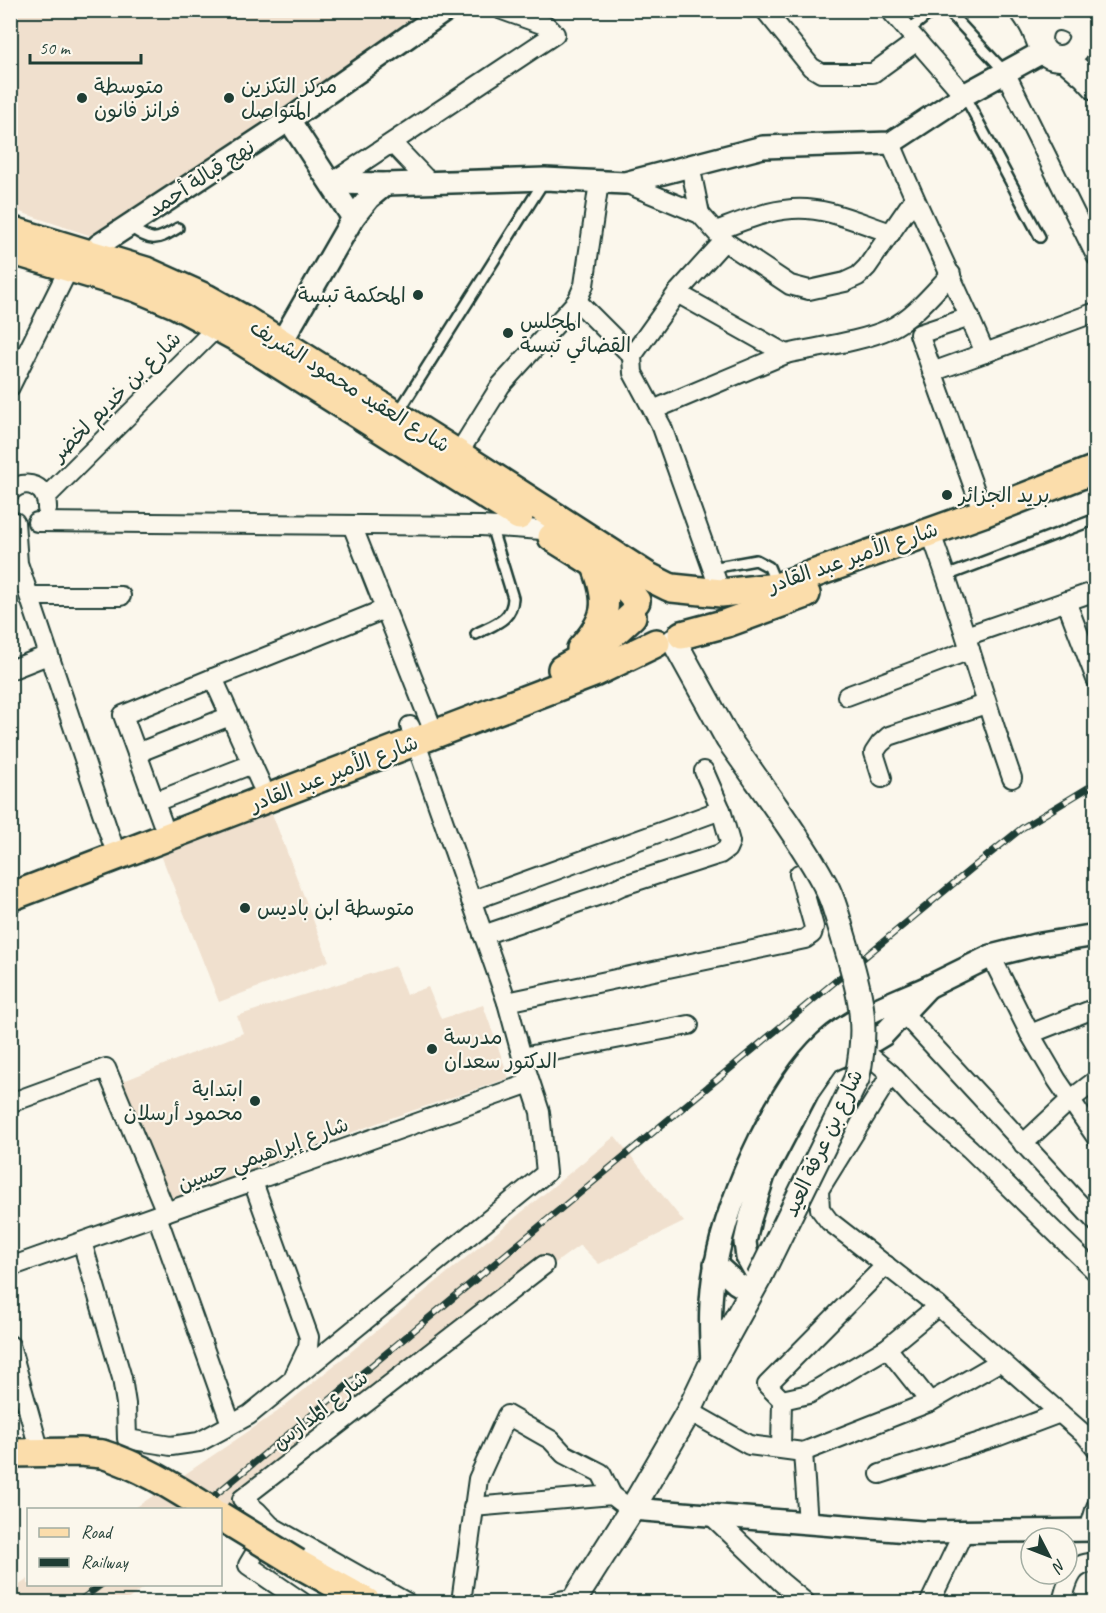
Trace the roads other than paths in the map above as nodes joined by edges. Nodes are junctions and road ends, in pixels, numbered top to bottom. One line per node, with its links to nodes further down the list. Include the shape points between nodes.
1 (446, 10): 14 (street, نهج قبالة أحمد)
2 (502, 10): 15 (street, via 547,26 555,34)
3 (765, 10): 9 (street, via 811,67 821,73 873,73)
4 (890, 10): 9 (street)
5 (937, 10): 9 (lane, via 930,12)
6 (944, 10): 11 (lane)
7 (1022, 10): 10 (main road)
8 (1061, 13): 10 (main road, via 1079,28); 10 (main road, via 1042,26)
9 (913, 36): 13 (street)
10 (1067, 45): 11 (street); 12 (main road)
11 (1005, 72): 13 (street); 34 (street)
12 (1090, 82)
13 (964, 95): 16 (street); 32 (lane)
14 (289, 120): 20 (street); 27 (street, نهج قبالة أحمد)
15 (392, 143): 20 (street); 21 (street)
16 (891, 143): 17 (street, via 763,147); 24 (street)
17 (690, 165): 22 (street); 25 (street)
18 (545, 179): 19 (street); 21 (street); 51 (lane)
19 (599, 182): 22 (street); 38 (street, via 584,285)
20 (332, 183): 23 (street); 26 (street)
21 (430, 183): 23 (street)
22 (625, 183): 25 (street)
23 (386, 184): 26 (street)
24 (914, 199): 30 (street); 36 (street)
25 (700, 214): 31 (street)
26 (353, 218): 44 (street)
27 (128, 226): 28 (lane, via 159,239); 35 (street, نهج قبالة أحمد)
28 (178, 228)
29 (10, 230): 35 (main road, شارع العقيد محمود الشريف)
30 (891, 233): 31 (street, via 818,210 793,209 767,213); 31 (street, via 858,276 809,290 790,285)
31 (720, 236): 37 (street)
32 (1040, 237)
33 (10, 249): 35 (main road, شارع العقيد محمود الشريف)
34 (1095, 256)
35 (81, 261): 42 (main road, شارع العقيد محمود الشريف); 44 (main road, شارع العقيد محمود الشريف, via 146,271 184,287); 49 (street)
36 (951, 274): 40 (street); 41 (street)
37 (677, 293): 46 (street); 47 (street)
38 (577, 301): 47 (street); 52 (street, via 501,385)
39 (1095, 312): 45 (street)
40 (911, 314): 43 (street); 46 (street, via 890,329 862,338)
41 (970, 317): 43 (street); 45 (street)
42 (217, 327): 56 (street, شارع بن خديم لخضر); 63 (main road, شارع العقيد محمود الشريف)
43 (919, 334): 48 (street)
44 (281, 343): 51 (main road, شارع العقيد محمود الشريف)
45 (985, 353): 48 (street)
46 (786, 354): 50 (street)
47 (633, 356): 50 (street, via 633,373)
48 (932, 372): 57 (street)
49 (10, 387)
50 (653, 410): 68 (street)
51 (396, 415): 52 (main road, شارع العقيد محمود الشريف)
52 (458, 454): 69 (main road, شارع العقيد محمود الشريف)
53 (1095, 469): 57 (main road, شارع الأمير عبد القادر)
54 (1095, 487): 64 (main road, شارع الأمير عبد القادر)
55 (11, 490): 56 (street, via 31,484)
56 (46, 497): 60 (street, via 47,509)
57 (983, 513): 64 (main road, شارع الأمير عبد القادر)
58 (1095, 519): 67 (lane)
59 (12, 520): 60 (street, via 26,525); 65 (street)
60 (37, 522): 61 (street)
61 (352, 525): 62 (street); 74 (street)
62 (491, 526): 63 (street); 76 (lane, via 513,598 512,608 507,617)
63 (542, 531): 66 (main road, شارع العقيد محمود الشريف)
64 (933, 538): 67 (street); 68 (main road, شارع الأمير عبد القادر, via 777,587); 77 (main road, شارع الأمير عبد القادر, via 728,623)
65 (14, 564): 71 (street)
66 (596, 566): 75 (main road, شارع العقيد محمود الشريف, via 628,590); 81 (main road, via 605,597 604,616 595,633)
67 (946, 576): 78 (street)
68 (716, 580): 69 (main road, شارع الأمير عبد القادر)
69 (671, 588): 75 (main road, via 663,585 645,590); 77 (main road, via 681,593 690,609 688,627)
70 (1095, 591): 73 (street)
71 (31, 596): 72 (street); 79 (street)
72 (121, 596)
73 (1066, 601): 78 (street); 83 (street)
74 (385, 609): 82 (street); 87 (street)
75 (634, 609): 77 (main road, via 634,626 639,634 647,640); 81 (main road, شارع الأمير عبد القادر, via 594,651)
76 (476, 634)
77 (671, 640): 87 (main road, شارع الأمير عبد القادر, via 594,673); 128 (main road, شارع بن عرفة العيد, bridge, via 728,740 823,880 860,990 863,1051 857,1078)
78 (968, 643): 84 (street); 85 (street)
79 (48, 655): 80 (street); 95 (street)
80 (10, 670)
81 (560, 670): 87 (main road, شارع الأمير عبد القادر)
82 (213, 678): 86 (street); 88 (street, via 123,715)
83 (1095, 679)
84 (847, 696)
85 (986, 704): 91 (street, via 889,736 874,753); 92 (street)
86 (230, 716): 88 (street); 90 (street)
87 (423, 730): 90 (main road, شارع الأمير عبد القادر); 98 (main road, شارع الأمير عبد القادر); 99 (street)
88 (137, 753): 94 (street)
89 (704, 771): 93 (street)
90 (256, 774): 94 (main road, شارع الأمير عبد القادر)
91 (882, 778)
92 (1012, 778)
93 (721, 810): 99 (street); 100 (street, via 730,842 720,854)
94 (158, 812): 95 (main road, شارع الأمير عبد القادر)
95 (112, 842): 97 (main road, شارع الأمير عبد القادر)
96 (799, 874): 104 (street, via 814,927 805,939)
97 (10, 881)
98 (10, 897)
99 (471, 901): 100 (street)
100 (483, 935): 104 (street)
101 (1095, 935): 102 (street)
102 (991, 956): 103 (street); 108 (street)
103 (928, 987): 106 (street); 109 (street, via 866,1014)
104 (507, 1002): 111 (street)
105 (1095, 1008): 108 (street)
106 (904, 1014): 110 (street, via 883,1035); 118 (street)
107 (689, 1025): 111 (street)
108 (1030, 1034): 115 (street)
109 (834, 1035): 110 (street); 123 (street, via 802,1069 760,1139 736,1195)
110 (859, 1047): 112 (street); 128 (street, via 829,1062 820,1072 764,1175 745,1242)
111 (522, 1057): 114 (street)
112 (891, 1074): 125 (street, via 819,1190 820,1209 829,1221); 127 (street)
113 (1095, 1081): 115 (street)
114 (531, 1083): 119 (street, شارع إبراهيمي حسين); 134 (street, via 540,1112 546,1173)
115 (1070, 1100): 117 (street); 118 (street)
116 (10, 1103): 120 (street, via 106,1068)
117 (1095, 1137)
118 (1023, 1144): 121 (street)
119 (253, 1182): 120 (street, شارع إبراهيمي حسين); 134 (street, via 309,1337)
120 (161, 1214): 122 (street, شارع إبراهيمي حسين); 139 (street)
121 (1095, 1222)
122 (82, 1242): 126 (street, شارع إبراهيمي حسين); 139 (street, via 122,1378 127,1439 171,1446 199,1442)
123 (715, 1264): 128 (street, via 736,1283); 133 (street, via 710,1323)
124 (544, 1265): 154 (street, شارع المدارس, via 242,1499)
125 (886, 1265): 129 (street); 135 (street, via 767,1385)
126 (10, 1267)
127 (1095, 1272)
128 (755, 1285): 133 (main road, شارع بن عرفة العيد)
129 (938, 1306): 131 (street); 132 (street)
130 (10, 1345): 142 (street)
131 (887, 1348): 135 (street, via 809,1394); 136 (street)
132 (1001, 1361): 136 (street); 138 (street)
133 (712, 1364): 137 (main road, شارع بن عرفة العيد)
134 (291, 1381): 139 (street, via 249,1415)
135 (782, 1400): 141 (street)
136 (930, 1402): 143 (street)
137 (689, 1411): 141 (street, via 749,1445); 150 (main road, شارع بن عرفة العيد)
138 (1060, 1413): 140 (street); 145 (street)
139 (231, 1424)
140 (1092, 1436)
141 (781, 1448): 143 (street)
142 (40, 1452): 144 (main road); 149 (main road, bridge, via 102,1454 122,1460)
143 (803, 1452): 153 (street)
144 (10, 1453)
145 (880, 1474)
146 (612, 1495): 147 (street); 147 (street, via 601,1473 564,1454 551,1440 507,1414 478,1479); 150 (street)
147 (473, 1507): 161 (street)
148 (1095, 1507): 155 (street)
149 (208, 1508)
150 (632, 1509): 151 (street); 163 (main road, شارع بن عرفة العيد)
151 (711, 1515): 153 (street); 164 (street)
152 (222, 1517): 158 (main road, bridge)
153 (808, 1524): 156 (street)
154 (271, 1526): 159 (street, via 249,1565); 160 (street)
155 (1092, 1530): 156 (street)
156 (964, 1531): 165 (street)
157 (1095, 1563): 166 (street, via 1076,1567)
158 (359, 1599)
159 (302, 1602)
160 (406, 1602)
161 (462, 1602)
162 (555, 1602): 163 (street)
163 (573, 1602)
164 (805, 1602)
165 (930, 1602)
166 (1062, 1602)

